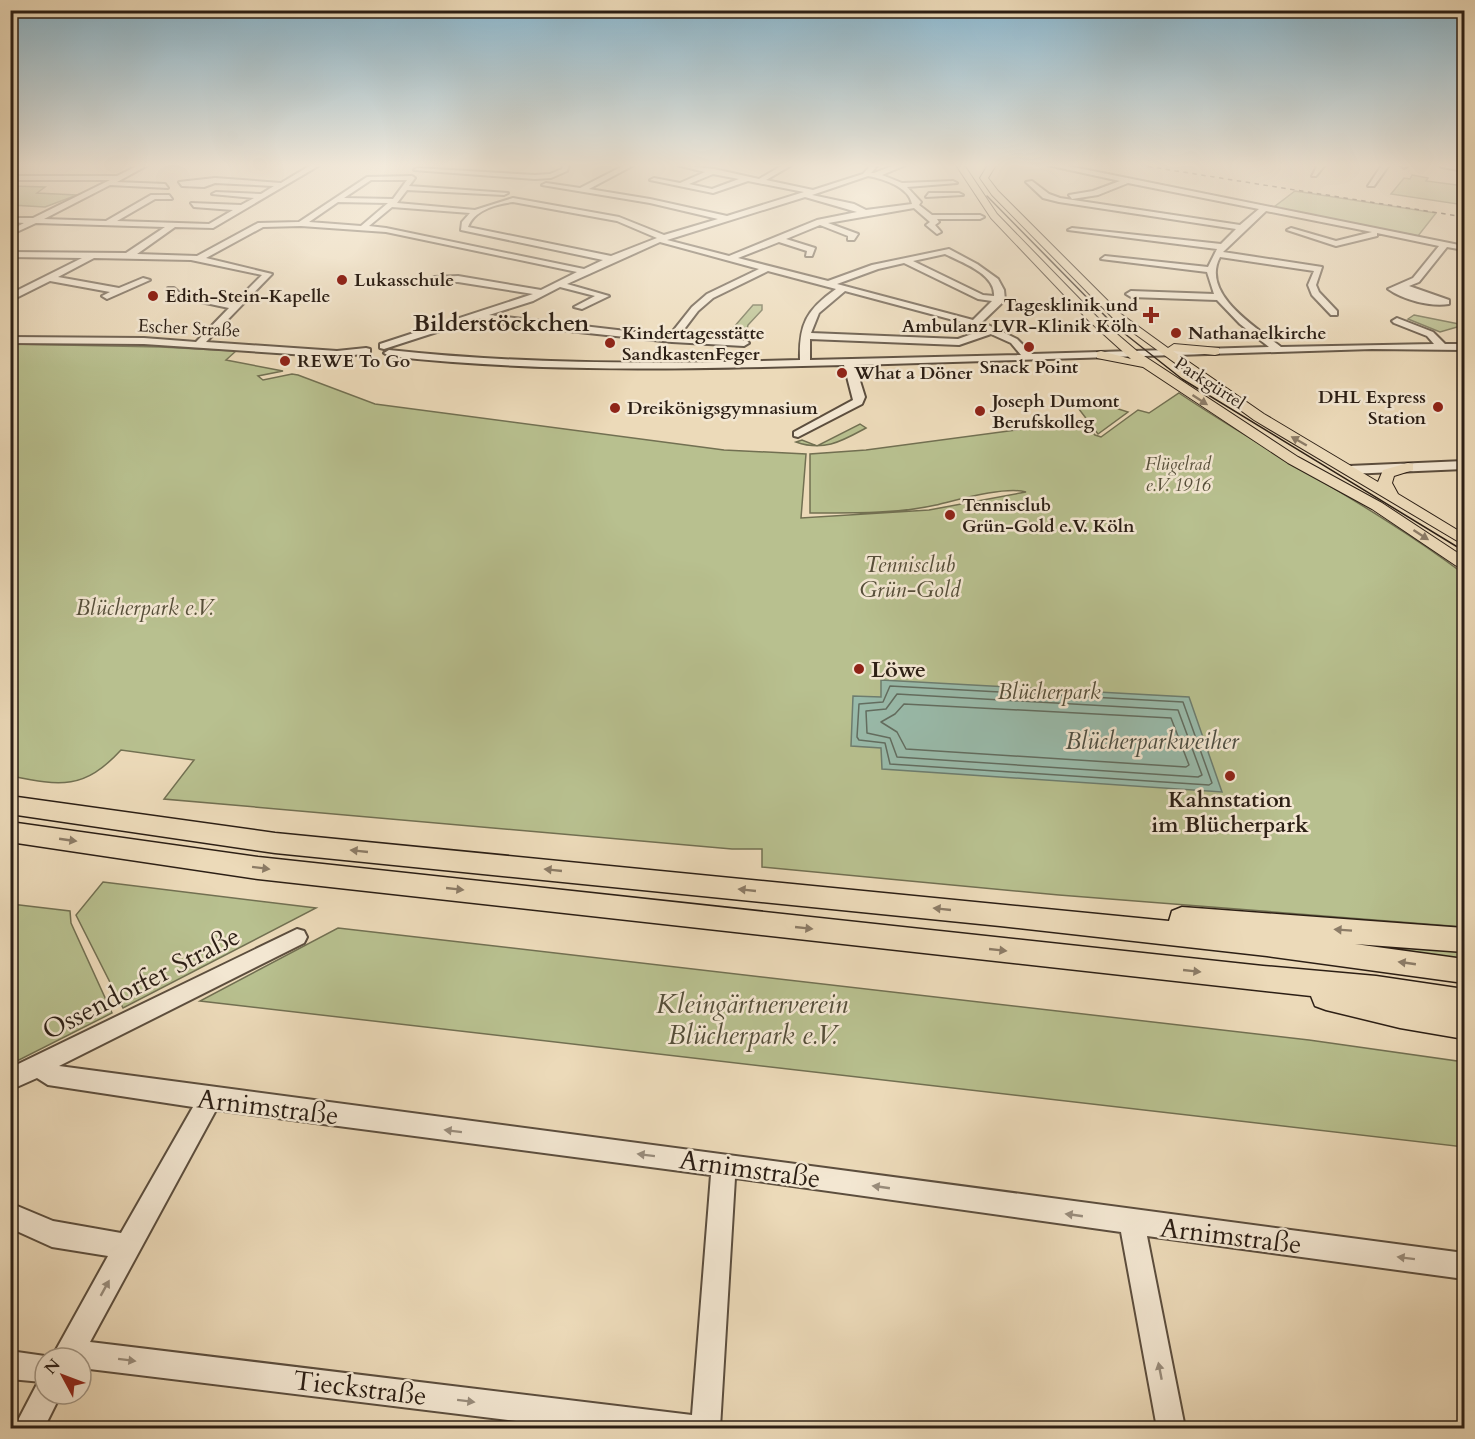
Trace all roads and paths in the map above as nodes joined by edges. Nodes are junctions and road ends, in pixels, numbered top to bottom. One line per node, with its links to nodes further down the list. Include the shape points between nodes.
1 (163, 232): 28 (street)
2 (248, 232): 30 (street)
3 (394, 232): 15 (street)
4 (484, 232): 33 (street)
5 (647, 232): 18 (street)
6 (684, 232): 18 (street)
7 (792, 232): 17 (street)
8 (846, 232): 16 (street)
9 (1010, 232): 62 (main road, Parkgürtel)
10 (1034, 232): 70 (main road, Parkgürtel, via 1102,301 1149,339)
11 (1087, 232): 24 (street)
12 (1238, 232): 24 (street)
13 (1298, 232): 14 (street, via 1336,244)
14 (1380, 232): 20 (street)
15 (417, 236): 19 (street); 21 (street)
16 (856, 236)
17 (776, 238): 23 (street); 32 (street)
18 (662, 239): 32 (street); 33 (street)
19 (399, 243)
20 (1445, 244): 22 (street); 44 (street, via 1416,280)
21 (476, 248): 25 (street); 29 (street)
22 (1464, 248)
23 (814, 251)
24 (1221, 251): 37 (street); 56 (street, via 1319,269 1312,285)
25 (494, 252): 31 (street); 38 (street)
26 (10, 254): 27 (street)
27 (94, 255): 28 (street); 39 (street)
28 (129, 255): 30 (street)
29 (456, 255)
30 (199, 258): 54 (street, via 268,274)
31 (472, 258)
32 (731, 258): 36 (street)
33 (613, 259): 38 (street)
34 (1105, 259): 37 (street)
35 (905, 260): 42 (street); 53 (street, via 981,297); 53 (street, via 946,251 993,280 1000,289)
36 (766, 268): 42 (street); 64 (street, via 710,296)
37 (1211, 270): 51 (street)
38 (587, 272): 43 (street)
39 (49, 278): 47 (street); 52 (street)
40 (437, 279): 48 (street)
41 (146, 280): 47 (street)
42 (829, 284): 45 (street)
43 (561, 285): 48 (street); 55 (street, via 604,296)
44 (1402, 286): 44 (street, via 1443,299 1446,302 1434,303 1392,289)
45 (844, 288): 59 (street); 61 (street, via 820,306 810,318)
46 (171, 290): 54 (street, via 180,297)
47 (120, 291): 50 (street)
48 (543, 293): 57 (street)
49 (1131, 294): 51 (street)
50 (107, 296)
51 (1218, 297): 69 (street)
52 (10, 298)
53 (1000, 300): 59 (street)
54 (236, 307): 66 (street)
55 (579, 307)
56 (1334, 313)
57 (483, 316): 64 (street, via 573,330); 72 (street)
58 (1397, 321): 67 (street, via 1430,334)
59 (975, 323): 60 (street)
60 (992, 330): 61 (street, via 959,342); 75 (street, via 1014,341)
61 (804, 336): 76 (street)
62 (1114, 338): 73 (main road, via 1113,345); 74 (main road, Parkgürtel)
63 (10, 339): 66 (street, Escher Straße)
64 (672, 339): 65 (street)
65 (744, 343)
66 (199, 344): 72 (street, Escher Straße, via 337,354)
67 (1442, 346): 68 (street); 69 (street)
68 (1464, 347)
69 (1278, 349): 71 (street)
70 (1172, 351): 71 (main road); 74 (street, Escher Straße); 79 (main road, Parkgürtel)
71 (1215, 351): 79 (main road, via 1196,357)
72 (379, 352): 76 (street, Escher Straße, via 440,359 629,366)
73 (1101, 355): 74 (street, Escher Straße); 75 (street, Escher Straße); 78 (main road)
74 (1134, 355): 78 (main road, Parkgürtel)
75 (1030, 358): 77 (street, Escher Straße)
76 (805, 364): 77 (street, Escher Straße)
77 (849, 364): 80 (street, via 860,397 858,402)
78 (1152, 368): 81 (main road, Parkgürtel, one-way to 81)
79 (1191, 369): 84 (main road, Parkgürtel, one-way to 79, via 1259,417)
80 (798, 434)
81 (1293, 460): 84 (main road); 85 (main road, Parkgürtel)
82 (1464, 465): 83 (street)
83 (1408, 467): 84 (street); 86 (main road, via 1388,473 1385,483)
84 (1350, 470): 85 (main road, via 1340,475); 86 (main road, Parkgürtel)
85 (1338, 485): 88 (main road, Parkgürtel, one-way to 88)
86 (1391, 493): 87 (main road, Parkgürtel)
87 (1464, 540)
88 (1464, 564)
89 (10, 806): 91 (highway, one-way to 89, via 275,843)
90 (10, 832): 95 (highway, one-way to 95, via 258,868)
91 (1000, 915): 93 (highway, one-way to 91, via 1043,910); 94 (highway, one-way to 91, via 1267,944)
92 (297, 937): 98 (street, Ossendorfer Straße)
93 (1464, 940)
94 (1464, 971)
95 (1263, 979): 96 (highway); 97 (highway)
96 (1464, 1002)
97 (1464, 1026)
98 (41, 1065): 99 (street, Ossendorfer Straße); 100 (street, Arnimstraße, via 48,1075)
99 (10, 1080)
100 (209, 1100): 101 (street, Arnimstraße, one-way to 100); 104 (street)
101 (724, 1165): 103 (street, Arnimstraße, one-way to 101); 113 (street)
102 (10, 1215): 104 (street, via 52,1234)
103 (1132, 1223): 105 (street, Arnimstraße, one-way to 103); 114 (street, one-way to 103)
104 (128, 1247): 106 (street, one-way to 104)
105 (1464, 1266)
106 (73, 1346)
107 (93, 1358): 112 (street, Tieckstraße, one-way to 112)
108 (10, 1365): 109 (street)
109 (33, 1367)
110 (40, 1406): 111 (street)
111 (28, 1428)
112 (688, 1428)
113 (706, 1428)
114 (1171, 1428)

